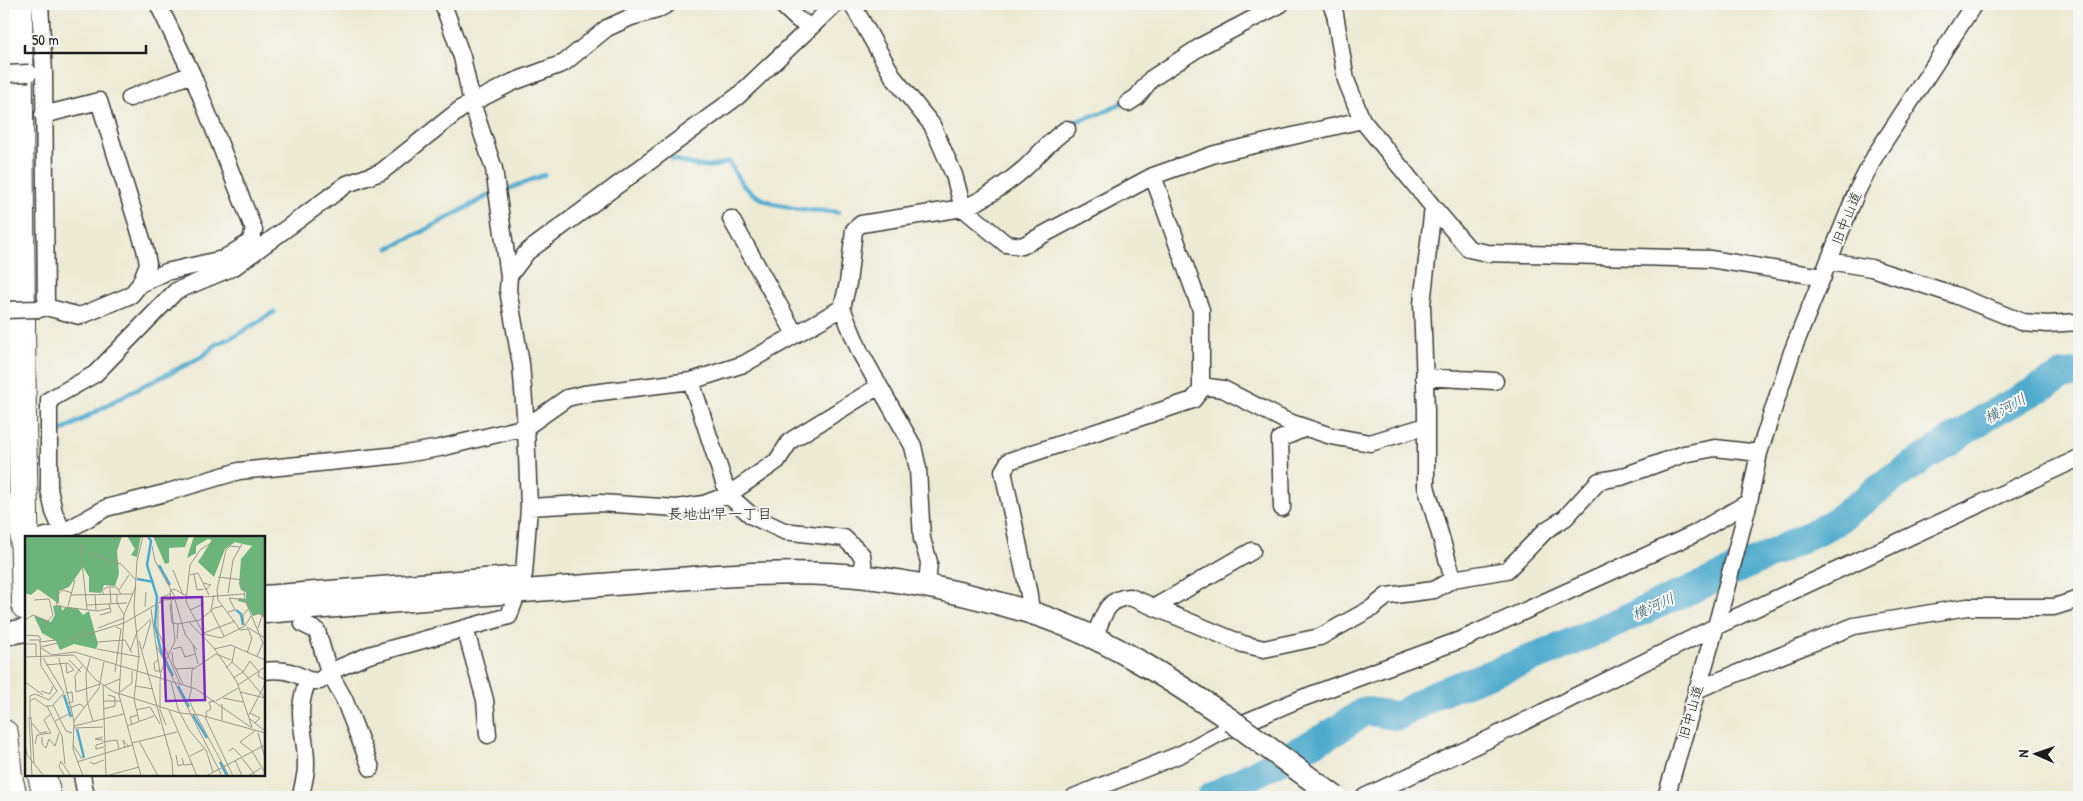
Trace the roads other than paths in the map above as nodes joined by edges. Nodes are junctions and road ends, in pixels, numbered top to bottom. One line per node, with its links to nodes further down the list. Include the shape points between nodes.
1 (18, 4): 52 (highway)
2 (40, 4): 13 (street)
3 (158, 4): 15 (street)
4 (443, 4): 17 (street, via 462,57)
5 (668, 4): 17 (street, via 607,28 564,62)
6 (781, 4): 12 (street)
7 (835, 4): 12 (street)
8 (852, 4): 24 (street, via 894,78 932,125 954,175)
9 (1281, 4): 18 (street, via 1203,45 1151,79)
10 (1331, 4): 20 (street, via 1346,80)
11 (1974, 4): 26 (street, 旧中山道, via 1876,154 1857,191)
12 (811, 27): 28 (street, via 738,96 527,252)
13 (36, 73): 14 (street, bridge); 19 (street)
14 (4, 74)
15 (192, 74): 16 (street); 27 (street, via 254,230 250,242)
16 (130, 98)
17 (472, 103): 27 (street, via 381,172 348,184); 28 (street, via 494,169)
18 (1128, 103)
19 (44, 115): 30 (street, via 99,101 148,264); 31 (street)
20 (1362, 120): 22 (street, via 1215,154); 23 (street)
21 (1068, 129): 24 (street, via 1053,138 1024,168 974,204)
22 (1153, 176): 24 (street, via 1022,246 1006,244); 40 (street, via 1201,310)
23 (1433, 207): 29 (street, via 1469,249 1487,253 1710,259); 36 (street, via 1422,304)
24 (963, 208): 32 (street, via 861,224 854,230)
25 (731, 219): 35 (street)
26 (1829, 261): 29 (street, 旧中山道); 34 (street, via 1871,268 1954,295 2022,322)
27 (228, 263): 30 (street, via 166,272); 50 (street, via 176,291 95,374 49,400 49,489)
28 (509, 276): 41 (street, via 508,290 521,364)
29 (1823, 277): 44 (street, 旧中山道, via 1792,352)
30 (140, 284): 31 (street, via 131,295 80,316)
31 (43, 308): 33 (street, bridge)
32 (842, 308): 35 (street); 39 (street, via 860,352)
33 (4, 310)
34 (2079, 322)
35 (795, 334): 37 (street, via 744,364)
36 (1424, 377): 38 (street); 42 (street)
37 (691, 381): 41 (street, via 567,398); 46 (street)
38 (1496, 381)
39 (880, 386): 46 (street, via 790,441 777,460); 56 (street, via 913,446 918,469 922,539 929,562)
40 (1201, 386): 43 (street, via 1223,389); 61 (street, via 1193,400 1009,461 1003,471)
41 (526, 426): 48 (street); 50 (street, via 440,448 239,471 106,508)
42 (1426, 426): 43 (street, via 1370,443); 54 (street, via 1426,486)
43 (1306, 428): 49 (street, via 1280,439)
44 (1759, 453): 47 (street, 旧中山道); 54 (street, via 1715,448 1684,454 1621,477 1599,481 1565,518 1546,530 1507,570)
45 (2079, 458): 62 (street)
46 (728, 496): 48 (street, via 678,508 600,503); 53 (street, via 752,516 784,531 844,538 862,555)
47 (1748, 506): 62 (street, 旧中山道); 81 (street, via 1464,639 1300,699 1220,733 1181,754)
48 (529, 507): 55 (street)
49 (1282, 508)
50 (64, 535)
51 (1252, 551): 59 (street)
52 (25, 561)
53 (866, 577): 55 (street, via 805,574); 56 (street)
54 (1453, 579): 59 (street, via 1434,590 1387,596 1320,637 1264,648 1243,644)
55 (521, 583): 57 (street); 60 (street); 64 (street, via 509,616)
56 (927, 586): 61 (street)
57 (265, 594)
58 (2079, 599): 71 (street, via 2054,607 1967,606 1854,626)
59 (1155, 607): 67 (street, via 1130,597 1119,598 1110,603)
60 (265, 612)
61 (1031, 613): 67 (street)
62 (1716, 623): 71 (street, 旧中山道); 83 (street, via 1494,736)
63 (304, 624): 69 (street, via 317,632)
64 (465, 628): 69 (street, via 369,655); 73 (street, via 485,700)
65 (25, 630): 66 (street)
66 (4, 634)
67 (1094, 638): 82 (street, bridge, via 1167,677)
68 (265, 671): 70 (street, via 293,674)
69 (329, 672): 70 (street, via 320,680); 74 (street, via 344,699)
70 (308, 681): 80 (street, via 300,712 306,767)
71 (1696, 690): 84 (street, 旧中山道)
72 (4, 734): 77 (highway)
73 (488, 735)
74 (372, 768)
75 (42, 776): 78 (highway)
76 (82, 776): 79 (street)
77 (13, 797)
78 (47, 797)
79 (86, 797)
80 (301, 797)
81 (1074, 797)
82 (1335, 797)
83 (1364, 797)
84 (1666, 797)

